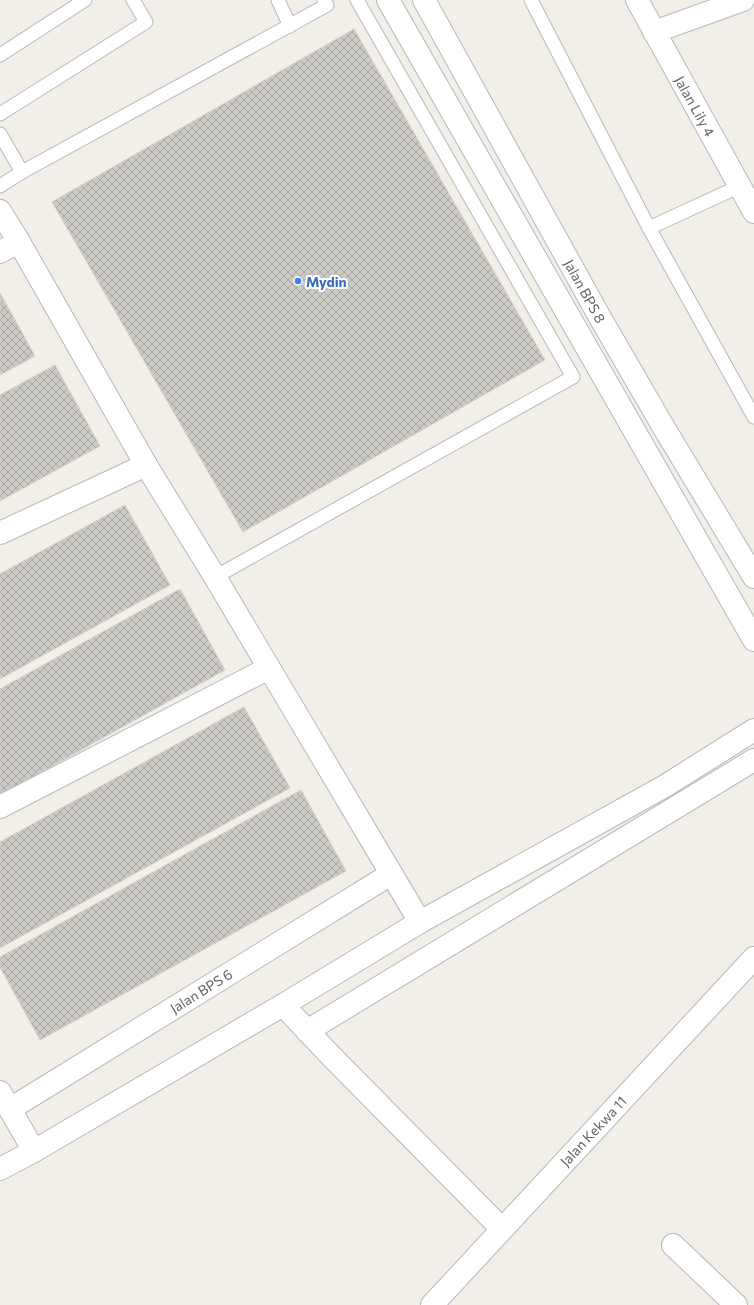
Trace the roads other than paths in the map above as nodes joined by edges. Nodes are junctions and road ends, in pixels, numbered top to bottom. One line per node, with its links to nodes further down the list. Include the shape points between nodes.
1 (85, 0): 13 (lane)
2 (133, 0): 14 (lane, via 146,22)
3 (278, 0): 11 (lane)
4 (324, 0): 11 (lane, via 327,5)
5 (357, 0): 26 (lane, via 573,377)
6 (388, 0): 28 (street)
7 (424, 0): 27 (street, Jalan BPS 8, via 598,314)
8 (531, 0): 21 (lane)
9 (637, 0): 12 (street, Jalan Lily 4)
10 (743, 0): 12 (street)
11 (290, 26): 16 (lane)
12 (654, 32): 18 (street, Jalan Lily 4)
13 (0, 55)
14 (0, 114)
15 (0, 134): 16 (lane)
16 (22, 172): 17 (lane)
17 (0, 186)
18 (740, 186): 20 (street, Jalan Lily 4); 21 (lane)
19 (0, 211): 22 (street)
20 (754, 212)
21 (649, 228): 23 (lane)
22 (9, 247): 24 (street)
23 (754, 417)
24 (146, 465): 25 (street); 26 (street)
25 (0, 533)
26 (215, 577): 29 (street)
27 (754, 577)
28 (754, 640)
29 (269, 668): 32 (street); 33 (street)
30 (754, 730): 34 (street, via 665,786)
31 (754, 760): 37 (street)
32 (0, 807)
33 (392, 874): 34 (street); 38 (street, Jalan BPS 6)
34 (420, 922): 36 (street)
35 (754, 958): 41 (street, Jalan Kekwa 11)
36 (283, 1005): 37 (street); 39 (street)
37 (307, 1031): 41 (street)
38 (5, 1100): 39 (street)
39 (34, 1151): 40 (street)
40 (0, 1169)
41 (502, 1229): 43 (street, Jalan Kekwa 11)
42 (673, 1244): 44 (street)
43 (432, 1305)
44 (736, 1305)

